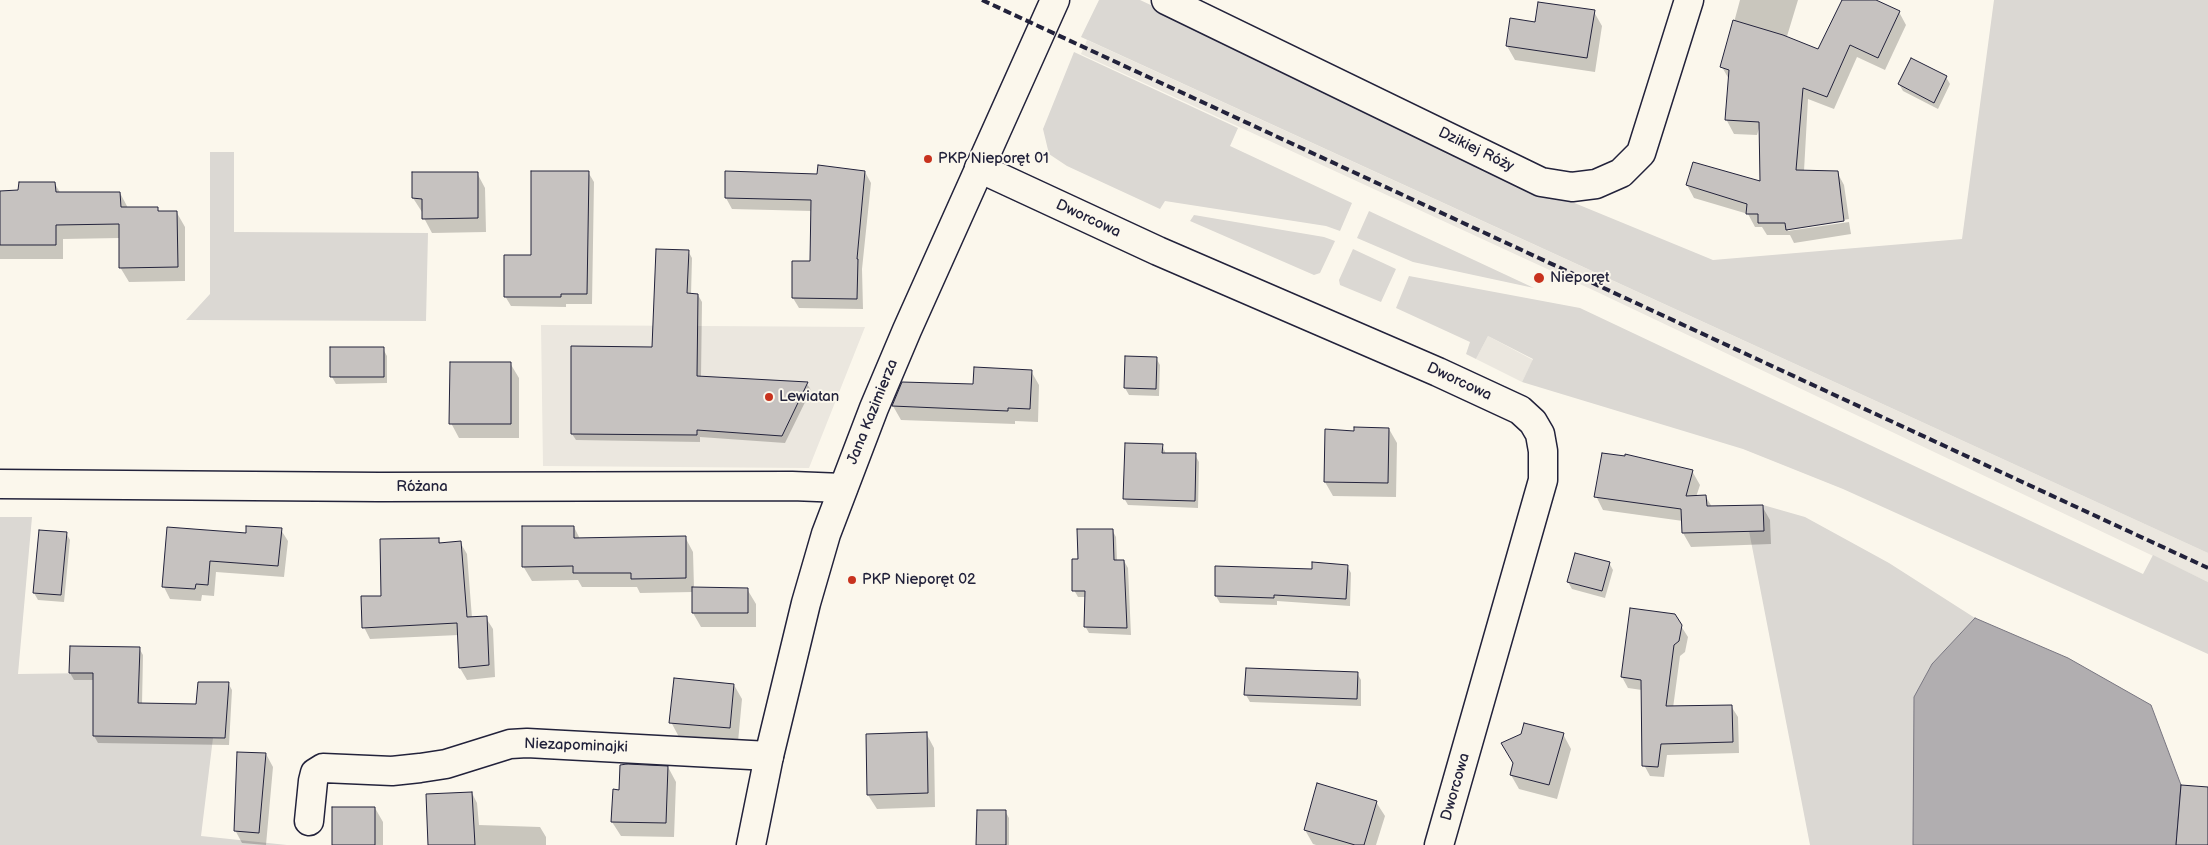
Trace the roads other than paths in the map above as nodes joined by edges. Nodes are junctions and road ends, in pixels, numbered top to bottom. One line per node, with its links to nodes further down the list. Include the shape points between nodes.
1 (1056, 0): 4 (street, Jana Kazimierza)
2 (1166, 0): 3 (street, Dzikiej Róży, via 1541,182 1572,187 1596,184 1621,173 1641,153)
3 (1689, 0)
4 (979, 168): 6 (street, Jana Kazimierza, via 906,330); 10 (street, Dworcowa, via 1158,251 1438,372 1520,410 1533,422 1540,434 1543,451 1543,480)
5 (0, 484): 6 (street, Różana)
6 (843, 488): 7 (street, Jana Kazimierza, via 806,603)
7 (769, 756): 8 (street, Niezapominajki, via 527,743 510,744 446,764 420,768 392,771 323,768 315,773 312,781); 9 (street, Jana Kazimierza)
8 (309, 821)
9 (751, 845)
10 (1439, 845)

